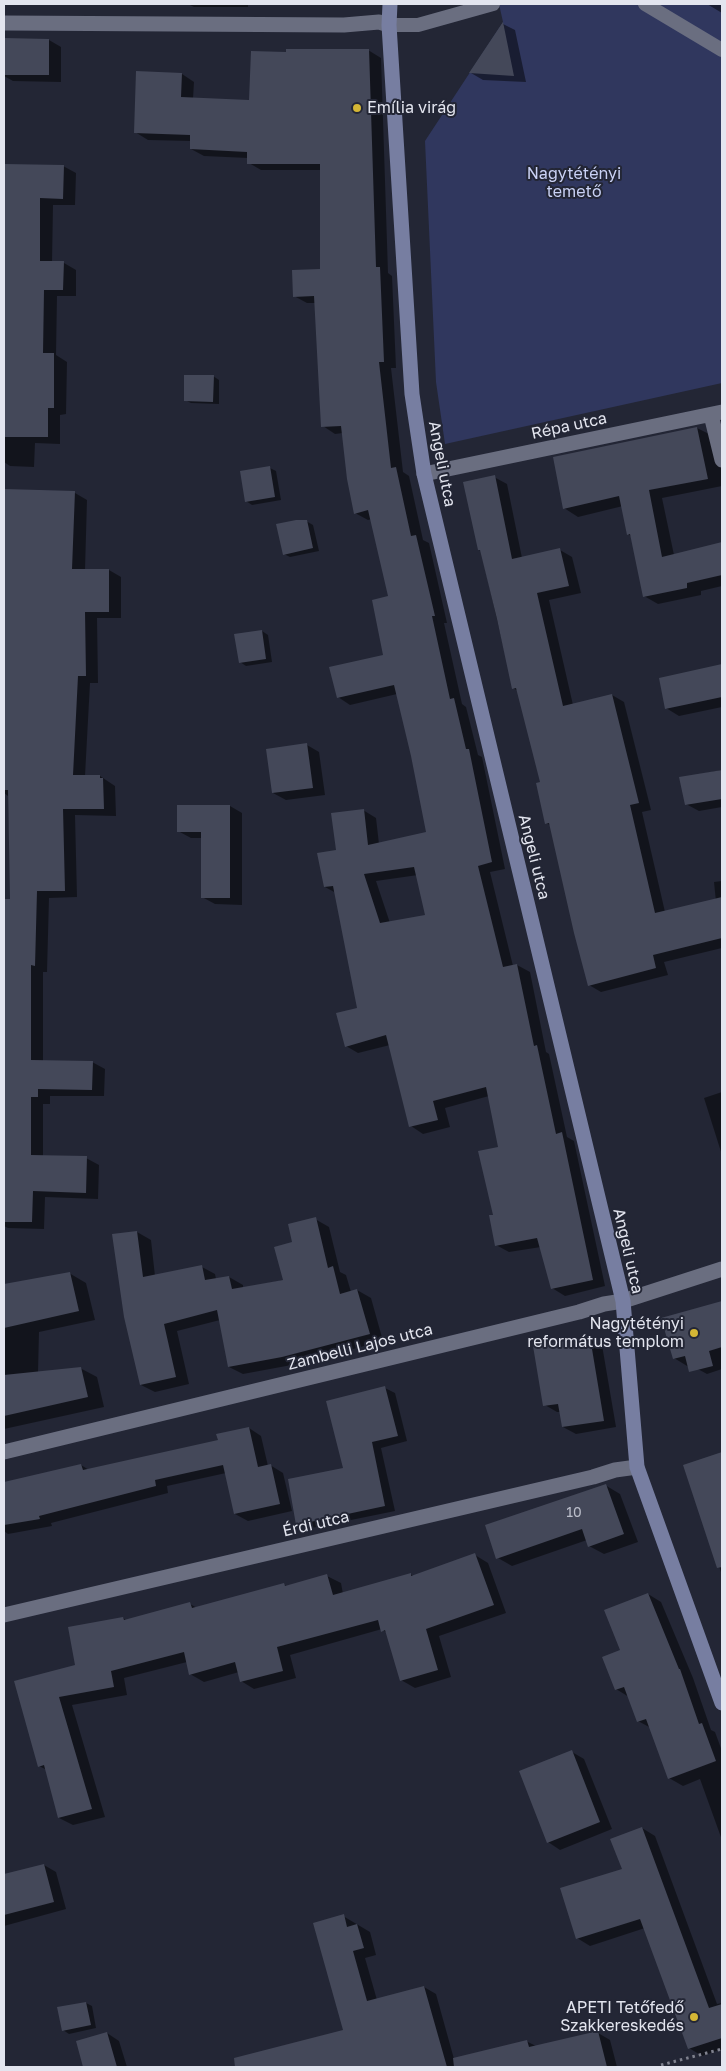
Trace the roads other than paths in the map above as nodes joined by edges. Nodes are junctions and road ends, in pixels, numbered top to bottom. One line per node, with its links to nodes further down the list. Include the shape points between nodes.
1 (390, 4): 5 (street, Angeli utca)
2 (493, 4): 5 (lane, via 418,26)
3 (645, 4): 6 (lane)
4 (4, 23): 5 (street, via 380,22)
5 (389, 25): 9 (street, Angeli utca, via 412,394)
6 (722, 50)
7 (716, 413): 8 (street); 9 (street, Répa utca)
8 (722, 460)
9 (424, 474): 11 (street, Angeli utca)
10 (722, 1269): 11 (street, Zambelli Lajos utca)
11 (623, 1301): 12 (street, Zambelli Lajos utca); 13 (street, Angeli utca)
12 (4, 1452)
13 (637, 1467): 14 (street, Érdi utca); 15 (street, Angeli utca)
14 (4, 1615)
15 (722, 1703)

